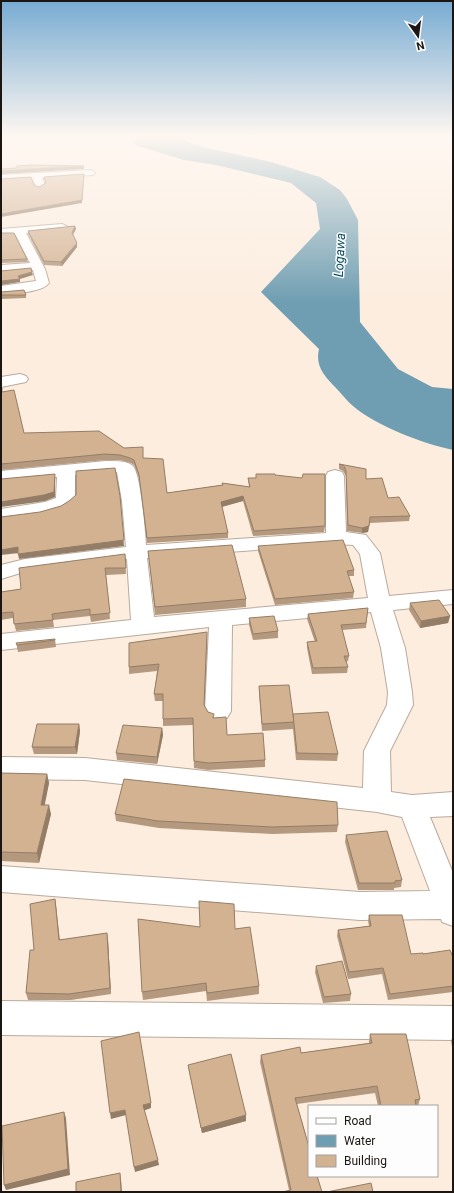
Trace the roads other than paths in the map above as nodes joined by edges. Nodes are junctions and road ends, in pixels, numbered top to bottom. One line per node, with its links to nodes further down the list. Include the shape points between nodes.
1 (62, 227): 2 (street)
2 (19, 231): 3 (street); 4 (street)
3 (1, 232)
4 (37, 266): 5 (street); 6 (street, via 42,274 41,285)
5 (1, 269)
6 (1, 290)
7 (20, 380): 8 (street)
8 (1, 382)
9 (66, 470): 11 (street); 12 (street, via 63,502); 14 (street, via 106,466 122,467 126,470)
10 (335, 476): 13 (street)
11 (1, 477)
12 (1, 515)
13 (336, 538): 14 (street); 17 (street, via 359,540 370,553)
14 (137, 552): 15 (street, via 25,566); 19 (street)
15 (1, 572)
16 (453, 597): 17 (street)
17 (380, 604): 18 (street); 23 (street, via 393,648 400,704 377,751)
18 (221, 618): 19 (street); 21 (street)
19 (143, 626): 20 (street)
20 (1, 642)
21 (218, 711)
22 (1, 768): 23 (street, via 85,769)
23 (377, 801): 25 (street)
24 (453, 804): 25 (street)
25 (412, 806): 27 (street)
26 (1, 879): 27 (street, via 360,906)
27 (452, 908)
28 (1, 1018): 29 (street)
29 (453, 1023)

